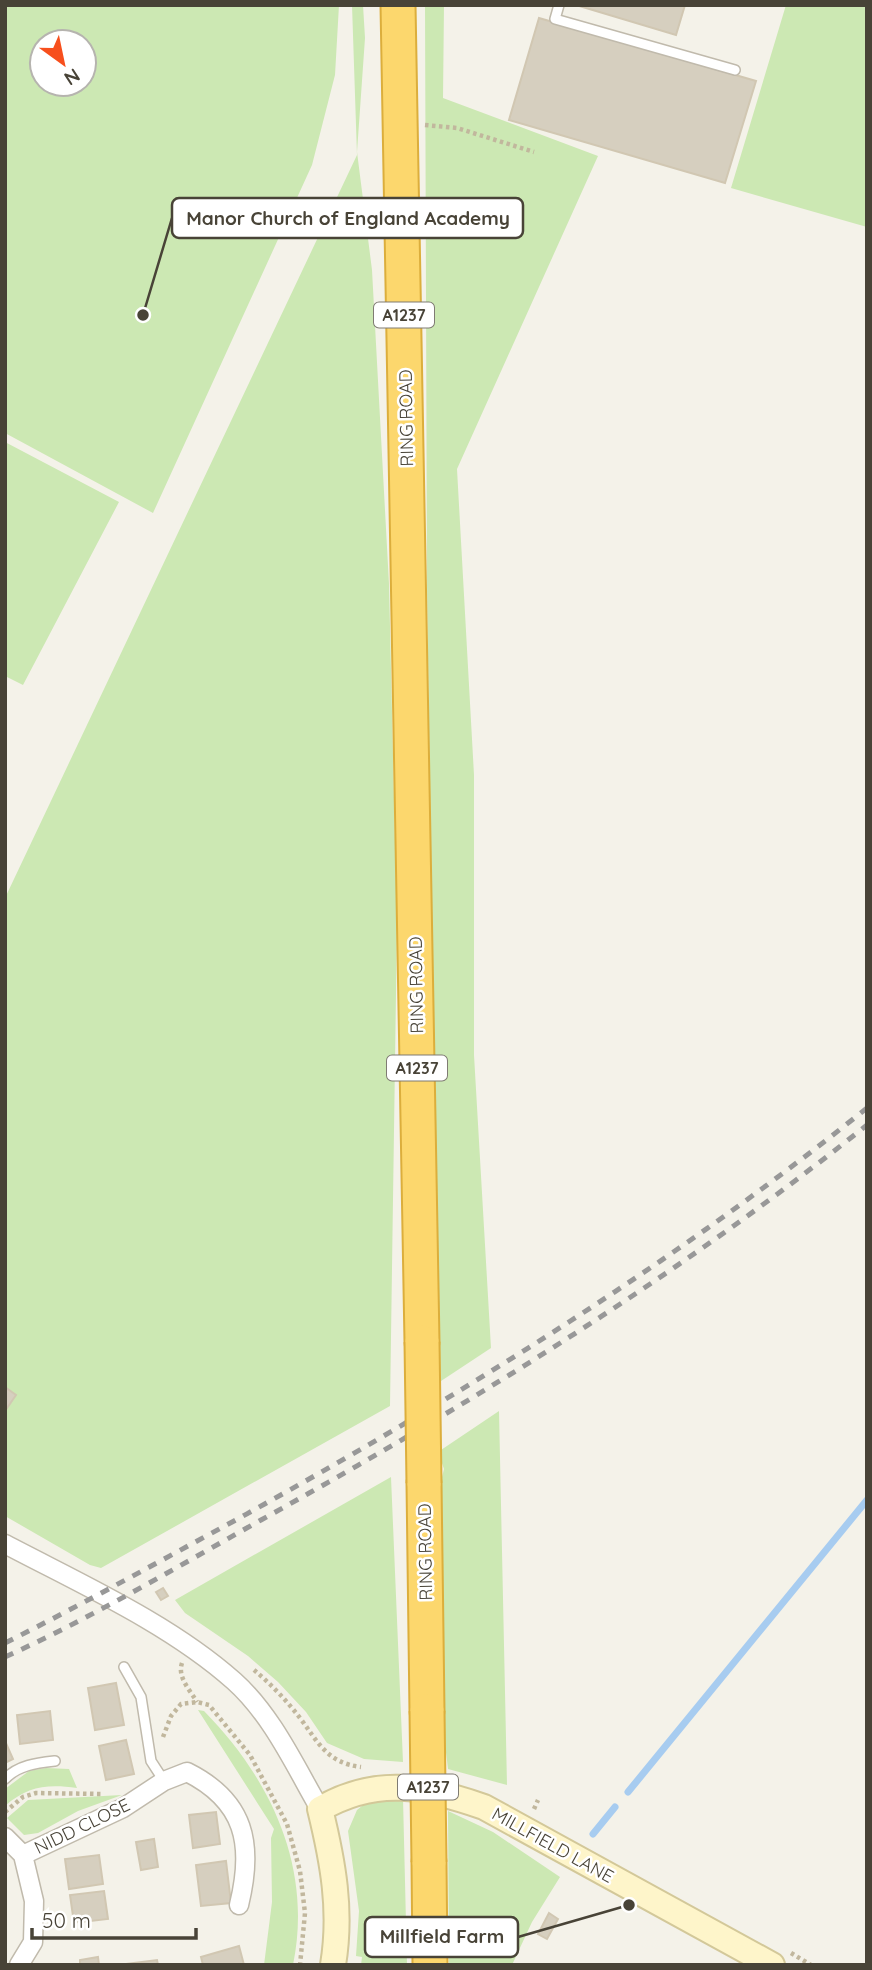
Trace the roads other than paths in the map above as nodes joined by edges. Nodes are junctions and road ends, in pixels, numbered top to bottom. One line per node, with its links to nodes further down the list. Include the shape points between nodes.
1 (397, 5): 15 (highway, RING ROAD / A1237, bridge)
2 (559, 5): 3 (lane, via 555,19)
3 (735, 70)
4 (5, 1544): 9 (street, via 107,1598 235,1682 278,1735)
5 (124, 1667): 7 (lane, via 141,1697 151,1761)
6 (55, 1761): 8 (lane, via 34,1763)
7 (161, 1776): 11 (street, NIDD CLOSE, via 123,1808); 12 (street, NIDD CLOSE, via 187,1772 209,1783 230,1802 244,1838 246,1877)
8 (5, 1779)
9 (320, 1809): 14 (street, via 337,1890); 16 (street, MILLFIELD LANE, via 373,1787 454,1796 484,1807)
10 (5, 1837): 11 (street)
11 (23, 1855): 13 (street, via 36,1924 33,1942)
12 (239, 1905)
13 (19, 1965)
14 (333, 1965)
15 (430, 1965)
16 (772, 1965)

